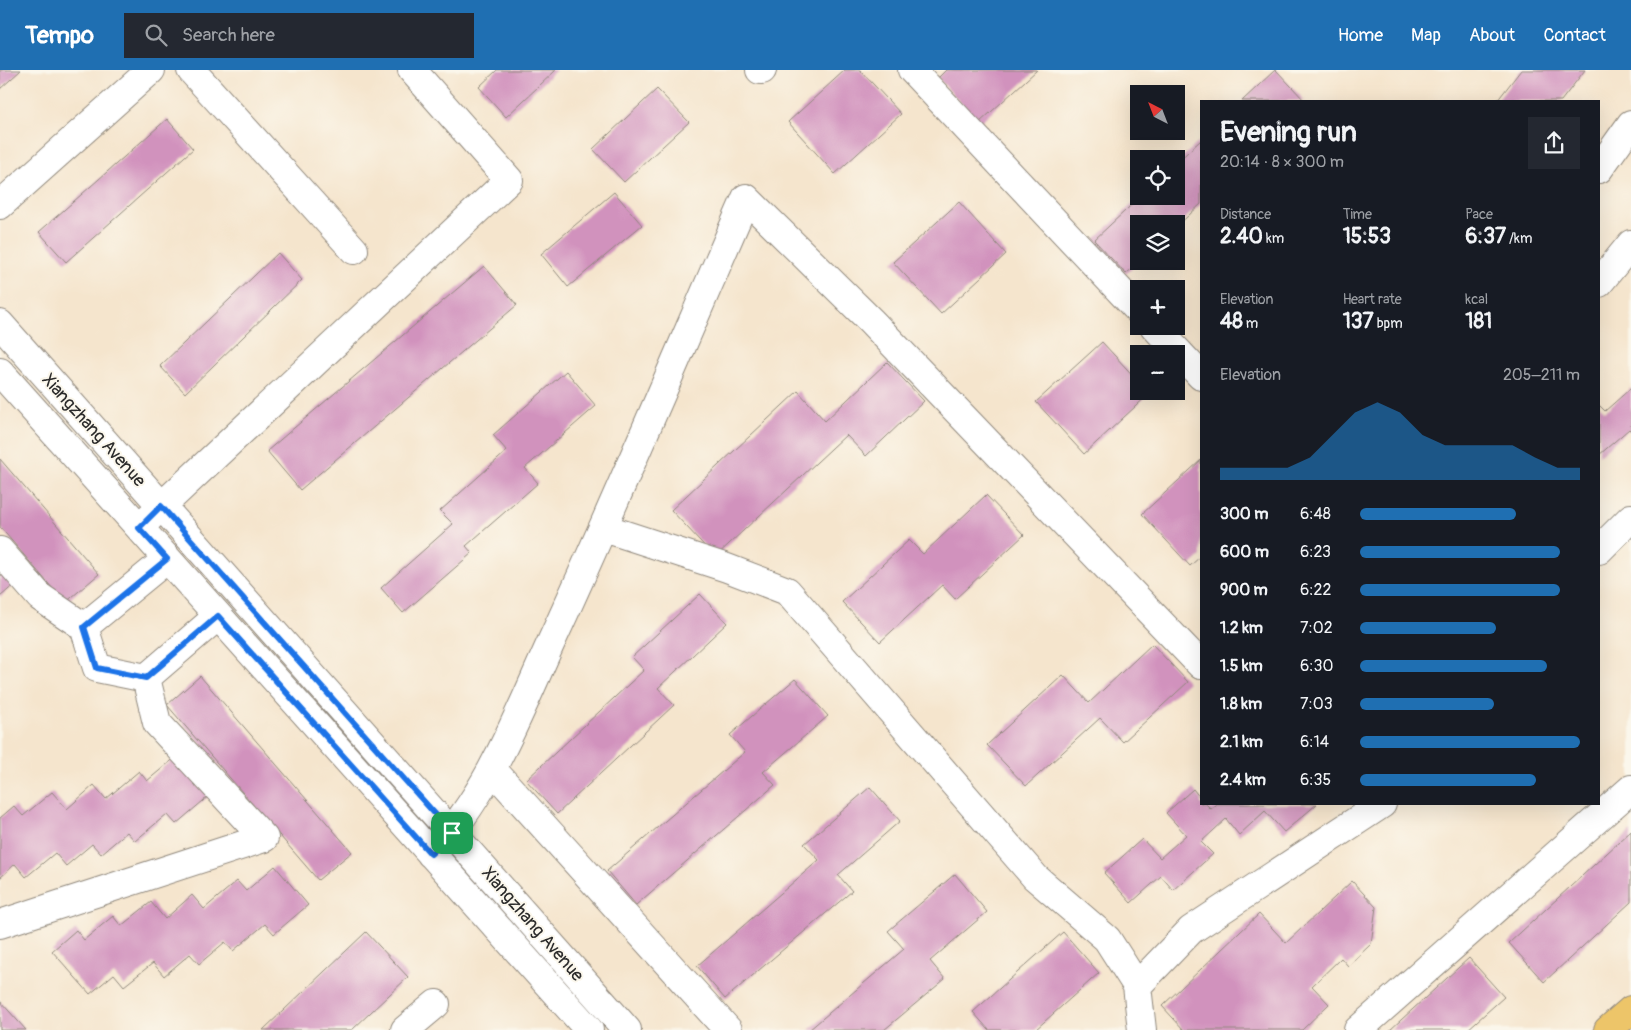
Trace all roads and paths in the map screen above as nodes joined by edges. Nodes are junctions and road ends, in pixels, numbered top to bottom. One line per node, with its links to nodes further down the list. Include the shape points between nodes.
1 (151, 70): 7 (street)
2 (191, 70): 9 (street)
3 (412, 70): 16 (street, via 509,180)
4 (912, 70): 11 (street)
5 (1631, 124): 6 (street)
6 (1600, 168)
7 (0, 205)
8 (1631, 244): 10 (street)
9 (354, 250)
10 (1600, 282)
11 (1130, 301)
12 (0, 324): 16 (street, Xiangzhang Avenue)
13 (1162, 335): 15 (street)
14 (0, 372): 18 (street, Xiangzhang Avenue)
15 (1200, 375)
16 (161, 506): 18 (street); 30 (street, Xiangzhang Avenue)
17 (1631, 518): 20 (street)
18 (139, 528): 22 (street, Xiangzhang Avenue)
19 (604, 528): 25 (street, via 746,198 870,321); 27 (street); 33 (street, via 727,568 787,592 1036,877 1107,940)
20 (1600, 549)
21 (0, 551): 24 (street, via 40,597)
22 (167, 559): 23 (street, Xiangzhang Avenue); 24 (street)
23 (218, 616): 26 (street); 31 (street, Xiangzhang Avenue)
24 (84, 627): 26 (street, via 97,668)
25 (1200, 664)
26 (146, 678): 32 (street, via 157,723 264,838)
27 (492, 769): 30 (street); 39 (street)
28 (1631, 789): 41 (street)
29 (1380, 805): 33 (street, via 1191,930)
30 (452, 833): 31 (street); 38 (street, Xiangzhang Avenue)
31 (431, 854): 37 (street, Xiangzhang Avenue)
32 (0, 924)
33 (1136, 986): 40 (street)
34 (436, 1004): 36 (street)
35 (1631, 1010): 42 (main road)
36 (406, 1030)
37 (589, 1030)
38 (627, 1030)
39 (728, 1030)
40 (1142, 1030)
41 (1358, 1030)
42 (1608, 1030)

